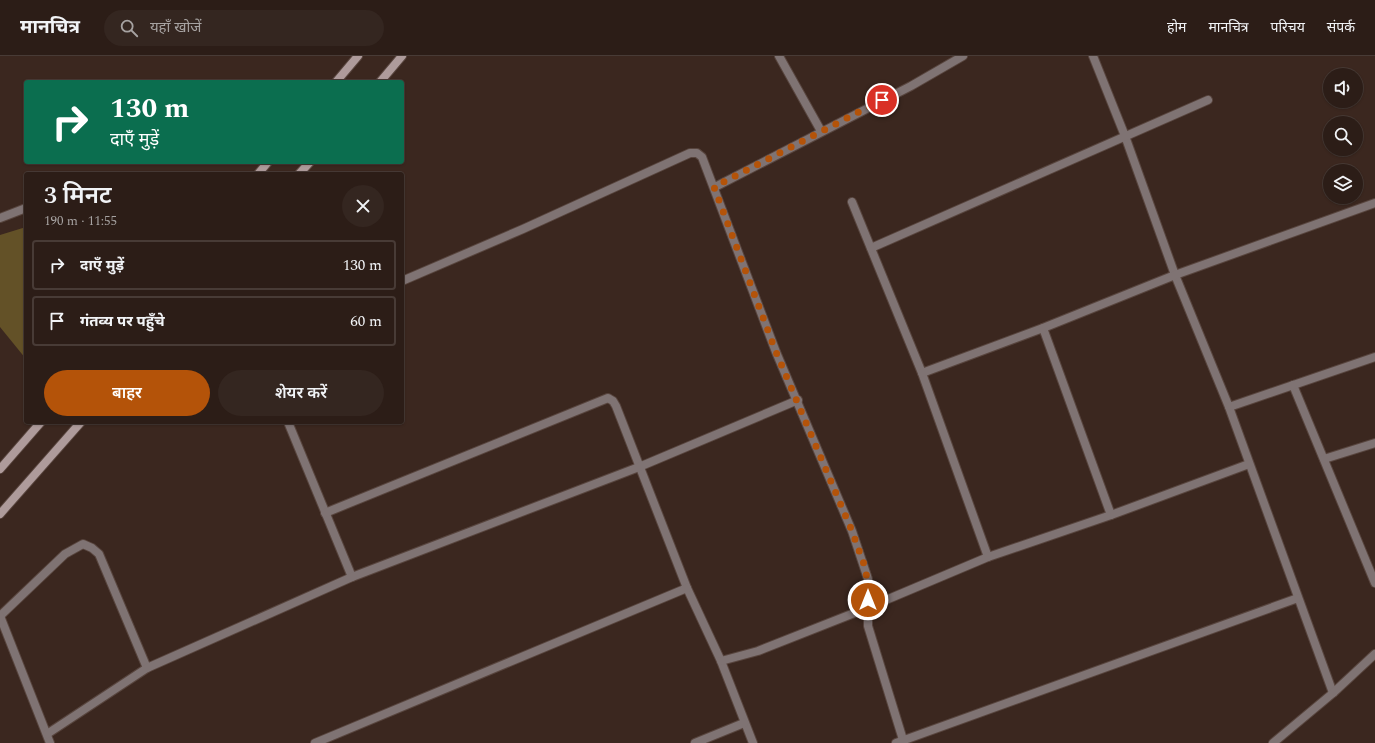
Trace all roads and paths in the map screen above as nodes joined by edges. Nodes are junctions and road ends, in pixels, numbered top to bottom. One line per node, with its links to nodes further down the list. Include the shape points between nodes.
1 (358, 56): 6 (main road)
2 (402, 56): 7 (main road)
3 (779, 56): 9 (street)
4 (963, 56): 9 (street)
5 (1095, 56): 10 (street)
6 (338, 80)
7 (382, 80)
8 (1208, 100): 10 (street)
9 (821, 132): 15 (street)
10 (1125, 136): 20 (street); 21 (street)
11 (266, 164): 13 (main road)
12 (308, 164): 14 (main road)
13 (260, 172)
14 (301, 172)
15 (714, 187): 22 (street, via 702,157 697,153 690,153); 27 (street, via 776,352)
16 (852, 202): 20 (street)
17 (1375, 203): 21 (street)
18 (24, 209): 19 (street)
19 (0, 218)
20 (871, 248): 25 (street)
21 (1175, 275): 23 (street); 28 (street)
22 (404, 280)
23 (1043, 328): 25 (street); 39 (street)
24 (1375, 357): 26 (street)
25 (922, 373): 40 (street)
26 (1293, 385): 28 (street); 33 (street)
27 (798, 400): 35 (street); 45 (street, via 850,524 865,567 869,592)
28 (1229, 407): 34 (street)
29 (39, 424): 36 (main road)
30 (80, 424): 38 (main road)
31 (289, 424): 37 (street)
32 (1375, 443): 33 (street)
33 (1324, 459): 42 (street)
34 (1249, 464): 39 (street); 44 (street)
35 (639, 467): 37 (street, via 616,406 608,398); 41 (street); 43 (street)
36 (0, 469)
37 (325, 513): 41 (street)
38 (0, 514)
39 (1111, 515): 40 (street)
40 (988, 556): 45 (street)
41 (352, 577): 49 (street)
42 (1375, 583)
43 (687, 588): 48 (street); 55 (street)
44 (1298, 598): 50 (street); 53 (street)
45 (867, 608): 48 (street, via 758,651); 53 (street, via 868,626)
46 (0, 616): 49 (street, via 65,554 83,544 99,554); 52 (street)
47 (1375, 654): 50 (street)
48 (721, 661): 51 (street)
49 (147, 668): 52 (street)
50 (1333, 693): 58 (street)
51 (744, 723): 56 (street); 57 (street)
52 (46, 734): 54 (street)
53 (901, 742)
54 (50, 743)
55 (315, 743)
56 (695, 743)
57 (753, 743)
58 (1273, 743)

